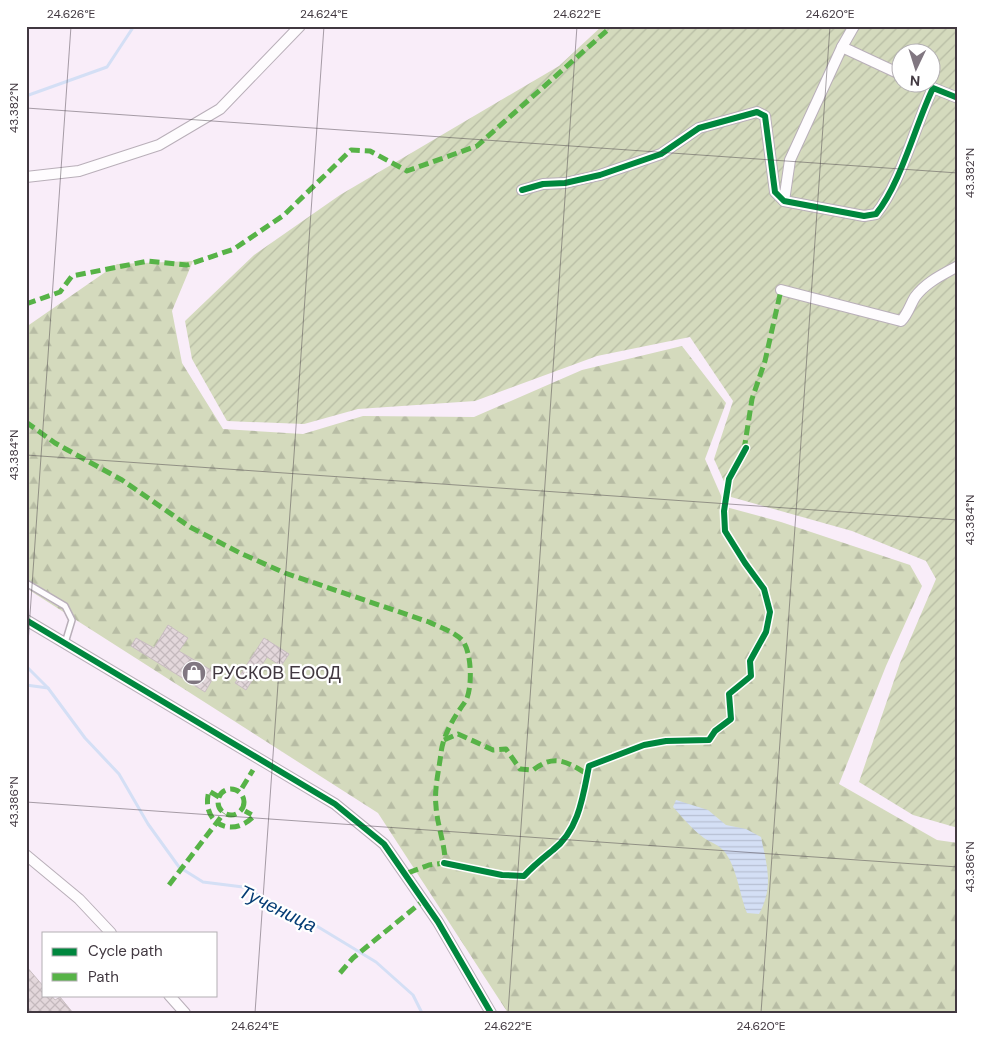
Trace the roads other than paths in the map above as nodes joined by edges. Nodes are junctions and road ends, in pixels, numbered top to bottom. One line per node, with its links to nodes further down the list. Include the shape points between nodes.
1 (300, 26): 8 (street, via 220,109 158,145 79,171)
2 (854, 26): 3 (street)
3 (842, 47): 4 (street); 10 (street, via 790,160)
4 (892, 70)
5 (931, 92): 10 (street, via 887,200 876,214 864,216)
6 (942, 92): 7 (street)
7 (958, 98)
8 (26, 177)
9 (522, 190): 10 (street, via 600,175 661,154 699,128 757,112 765,116 774,192)
10 (784, 201)
11 (958, 266): 12 (street, via 925,285 901,321)
12 (781, 290)
13 (26, 583): 15 (lane, via 65,606 72,620)
14 (26, 620): 15 (street)
15 (65, 643): 20 (street, via 335,804 384,844 438,922)
16 (26, 855): 17 (street, via 79,899)
17 (110, 932)
18 (170, 996): 19 (street)
19 (185, 1013)
20 (491, 1013)

